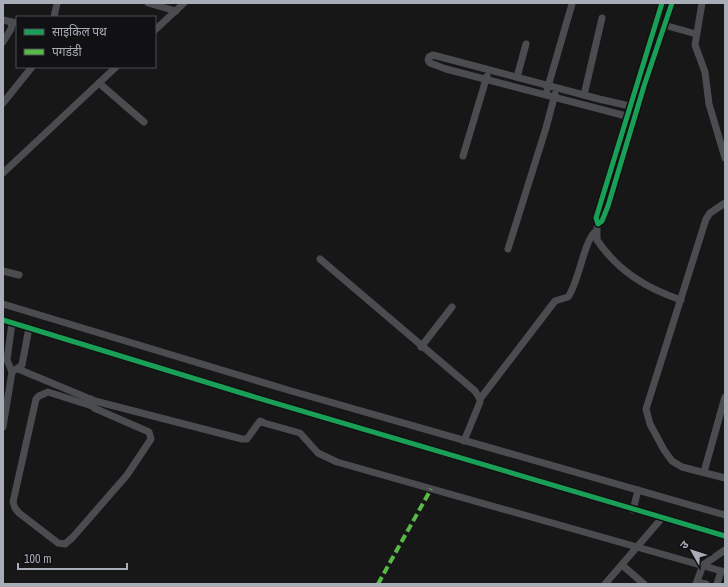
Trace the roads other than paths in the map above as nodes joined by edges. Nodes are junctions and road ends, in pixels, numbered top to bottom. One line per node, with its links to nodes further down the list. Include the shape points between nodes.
1 (57, 3): 9 (street)
2 (148, 3): 8 (street)
3 (184, 3): 8 (street)
4 (662, 3): 29 (street)
5 (672, 3): 13 (street)
6 (702, 3): 15 (street)
7 (572, 4): 24 (street)
8 (176, 11): 14 (street)
9 (54, 16)
10 (602, 18): 27 (street)
11 (3, 20): 12 (street)
12 (15, 22): 16 (street)
13 (664, 25): 15 (street); 29 (street)
14 (156, 29)
15 (696, 34): 33 (street, via 695,45 705,72 709,104)
16 (3, 42)
17 (526, 44): 21 (street)
18 (31, 68): 28 (street)
19 (115, 68): 23 (street)
20 (489, 69): 21 (street); 22 (street); 22 (street, via 433,55 428,60 446,69)
21 (516, 77): 24 (street)
22 (486, 79): 26 (street); 32 (street)
23 (99, 83): 31 (street); 34 (street)
24 (548, 86): 25 (street); 26 (street)
25 (556, 88): 26 (street); 27 (street)
26 (550, 95): 30 (street); 37 (street, via 546,128)
27 (584, 95): 29 (street)
28 (3, 103)
29 (634, 106): 30 (street)
30 (631, 117): 36 (street, via 608,206)
31 (144, 122)
32 (463, 156)
33 (725, 158)
34 (3, 173)
35 (725, 203): 41 (street, via 706,218)
36 (597, 228): 41 (street, via 597,240 626,272 647,287); 50 (street, via 590,239 573,290 568,297 555,301)
37 (508, 249)
38 (320, 259): 47 (street)
39 (3, 271): 40 (street)
40 (19, 275)
41 (681, 300): 54 (street, via 646,409 664,450 672,461 682,467)
42 (3, 304): 53 (street)
43 (452, 307): 47 (street)
44 (3, 320): 45 (street)
45 (12, 323): 46 (street); 48 (street, via 7,360)
46 (29, 328): 48 (street, via 22,365); 57 (street)
47 (421, 347): 50 (street, via 475,391)
48 (10, 368): 51 (street); 52 (street)
49 (725, 397): 54 (street)
50 (480, 399): 53 (street)
51 (91, 403): 51 (street, via 98,410 149,432 151,439 127,475 73,537 65,544 58,543 20,513 13,502 36,399 48,392); 61 (street, via 242,439 247,439 260,421 300,434 318,453 337,462)
52 (3, 423)
53 (464, 441): 56 (street)
54 (704, 472): 55 (street)
55 (725, 478)
56 (638, 490): 57 (street); 58 (street)
57 (633, 510): 59 (street)
58 (725, 515)
59 (662, 518): 60 (street); 61 (street)
60 (725, 536)
61 (637, 548): 63 (street); 64 (street)
62 (725, 550): 64 (street)
63 (622, 566): 67 (street); 68 (street)
64 (703, 566): 65 (street); 66 (street)
65 (723, 571): 70 (street)
66 (697, 583): 69 (street)
67 (605, 584)
68 (644, 584)
69 (706, 584)
70 (717, 584)

